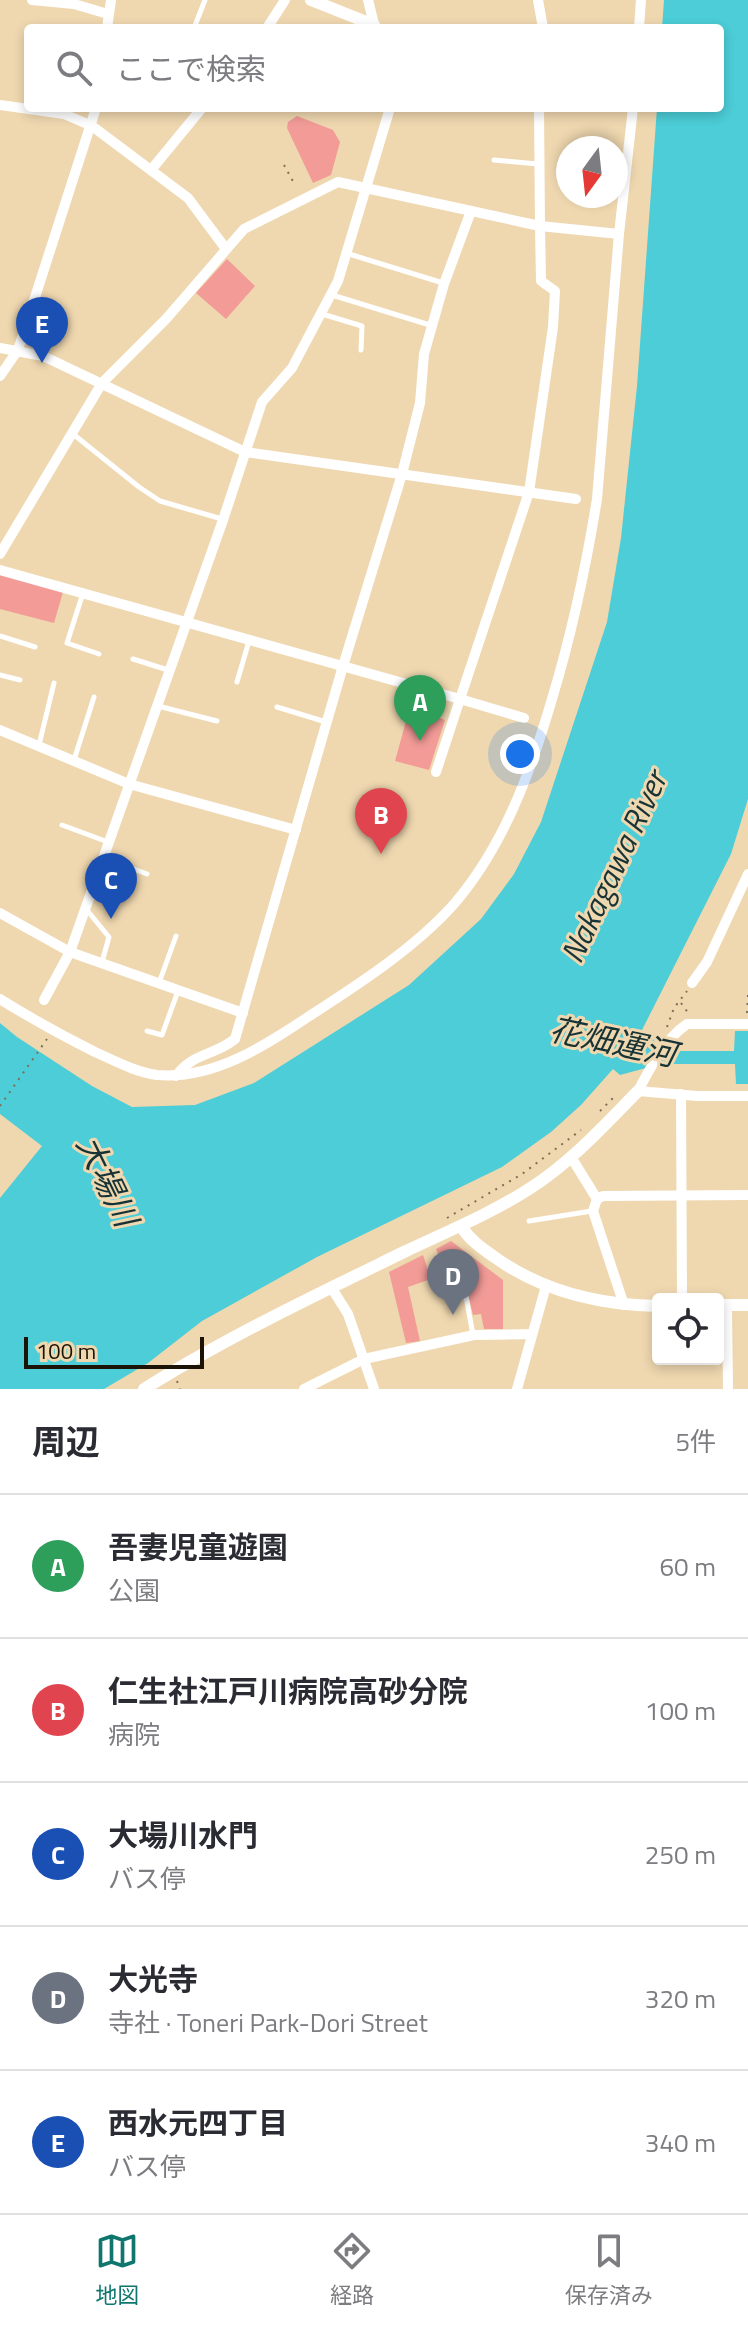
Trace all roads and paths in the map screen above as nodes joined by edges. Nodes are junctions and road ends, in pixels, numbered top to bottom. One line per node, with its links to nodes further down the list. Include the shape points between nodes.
1 (32, 0): 9 (street)
2 (111, 0): 9 (street)
3 (205, 0): 11 (lane)
4 (285, 0): 12 (street)
5 (311, 0): 13 (street)
6 (368, 0): 14 (street)
7 (538, 0): 15 (street)
8 (641, 0): 16 (street)
9 (108, 14): 10 (street)
10 (107, 24)
11 (196, 24)
12 (270, 24)
13 (369, 24)
14 (375, 24)
15 (542, 24)
16 (639, 24)
17 (0, 105): 18 (street)
18 (24, 108)
19 (50, 112): 25 (street)
20 (95, 112): 25 (street)
21 (199, 112): 29 (street)
22 (389, 112): 31 (street)
23 (539, 112): 27 (street)
24 (633, 112): 34 (street)
25 (92, 126): 29 (street); 42 (street)
26 (494, 160): 27 (lane)
27 (539, 164): 33 (street)
28 (284, 165): 30 (path)
29 (151, 170): 35 (street, via 188,198)
30 (295, 185)
31 (365, 188): 32 (street); 35 (street, via 338,182 244,229); 36 (street)
32 (471, 211): 33 (street); 37 (street)
33 (540, 226): 34 (street); 49 (street, via 541,281 555,291)
34 (619, 234): 101 (street, via 597,499 580,594 530,768 493,850 434,924 356,985 243,1055 213,1069)
35 (226, 249): 45 (street)
36 (346, 253): 37 (lane); 38 (street)
37 (444, 284): 40 (street)
38 (331, 295): 39 (street); 40 (lane)
39 (321, 314): 43 (lane, via 362,326); 47 (street, via 292,368 262,402)
40 (433, 326): 48 (street)
41 (0, 348): 42 (street)
42 (18, 350): 44 (street); 45 (street)
43 (361, 350)
44 (0, 376)
45 (102, 383): 46 (street); 47 (street)
46 (71, 433): 51 (lane, via 160,501); 52 (street)
47 (245, 452): 48 (street); 51 (street)
48 (402, 474): 49 (street); 61 (street)
49 (529, 492): 50 (street); 68 (street)
50 (576, 499)
51 (223, 520): 55 (street)
52 (0, 554)
53 (0, 570): 54 (street)
54 (83, 593): 55 (street); 59 (lane, via 67,643)
55 (186, 622): 57 (street); 62 (street)
56 (0, 636): 58 (lane)
57 (249, 641): 61 (street); 65 (lane)
58 (35, 647)
59 (99, 654)
60 (133, 659): 62 (lane)
61 (343, 666): 68 (street); 73 (street)
62 (169, 670): 69 (street)
63 (0, 675): 64 (lane)
64 (20, 680)
65 (237, 682)
66 (54, 683): 75 (lane)
67 (94, 697): 76 (lane)
68 (460, 699): 71 (street); 77 (street)
69 (157, 705): 72 (lane); 78 (street)
70 (277, 707): 73 (lane)
71 (524, 718)
72 (217, 721)
73 (327, 722): 80 (street)
74 (0, 730): 75 (street)
75 (38, 746): 76 (street)
76 (74, 761): 78 (street)
77 (436, 772)
78 (129, 784): 80 (street); 81 (street)
79 (62, 825): 81 (lane)
80 (296, 830): 96 (street)
81 (109, 843): 82 (street)
82 (103, 858): 83 (lane); 85 (street)
83 (147, 874)
84 (748, 874): 91 (street)
85 (86, 908): 88 (street); 89 (lane, via 109,937)
86 (0, 913): 88 (street)
87 (176, 936): 90 (lane)
88 (70, 952): 89 (street); 95 (street)
89 (101, 963): 90 (street)
90 (159, 983): 92 (street)
91 (692, 983): 98 (path)
92 (178, 990): 96 (street); 99 (lane, via 162,1035)
93 (748, 994): 97 (path)
94 (0, 999): 101 (street, via 134,1070)
95 (44, 1000)
96 (243, 1013): 101 (street, via 235,1039 188,1061)
97 (747, 1020): 102 (street, via 679,1029)
98 (666, 1029)
99 (147, 1031)
100 (41, 1046): 106 (path)
101 (176, 1076)
102 (638, 1091): 104 (street); 109 (street)
103 (617, 1094): 107 (path)
104 (681, 1094): 105 (street); 110 (street)
105 (748, 1096)
106 (0, 1106)
107 (596, 1115)
108 (587, 1125): 116 (path, via 522,1174 454,1212 441,1226)
109 (571, 1157): 112 (street); 115 (street, via 527,1190)
110 (682, 1195): 111 (street); 112 (street); 120 (street)
111 (748, 1195)
112 (597, 1199): 113 (street)
113 (593, 1211): 114 (lane); 121 (street)
114 (529, 1221)
115 (461, 1226): 116 (street); 117 (street, via 497,1260)
116 (445, 1232): 118 (street)
117 (546, 1286): 121 (street); 126 (street)
118 (331, 1287): 128 (street, via 348,1314); 130 (street)
119 (465, 1291): 127 (lane)
120 (682, 1293)
121 (624, 1305): 124 (street)
122 (724, 1305): 123 (street)
123 (748, 1305)
124 (652, 1306)
125 (724, 1333): 135 (street)
126 (532, 1334): 127 (street); 134 (street)
127 (474, 1335): 128 (street)
128 (364, 1359): 132 (street); 133 (street)
129 (177, 1380): 131 (path)
130 (144, 1389)
131 (180, 1389)
132 (304, 1389)
133 (374, 1389)
134 (517, 1389)
135 (728, 1389)

